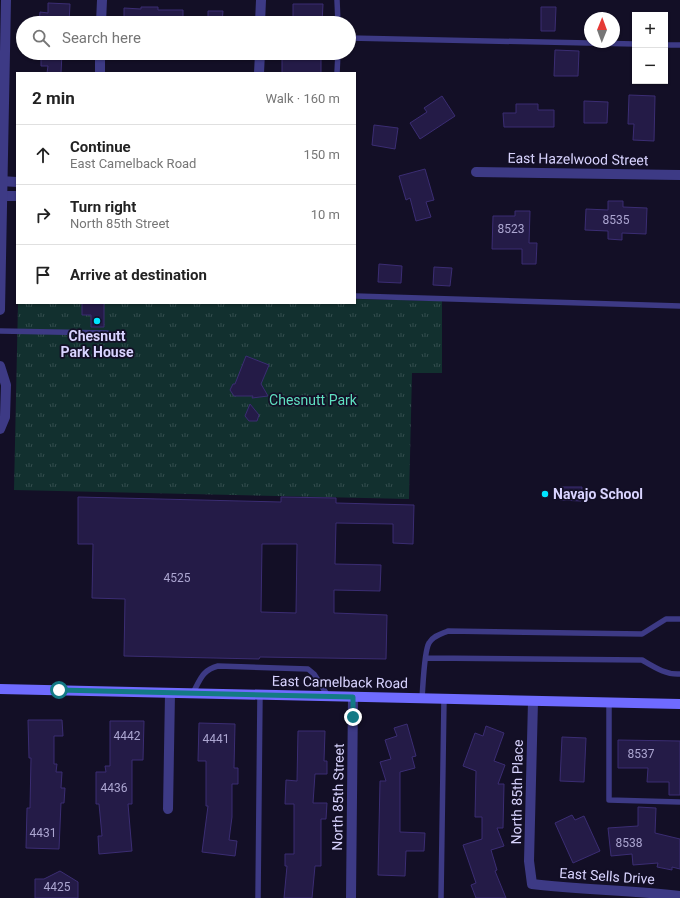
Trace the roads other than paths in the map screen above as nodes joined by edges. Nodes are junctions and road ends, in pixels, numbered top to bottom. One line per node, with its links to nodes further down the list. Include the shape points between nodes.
1 (6, 0): 18 (street)
2 (102, 0): 5 (street)
3 (261, 0): 6 (street)
4 (337, 0): 7 (lane)
5 (101, 16)
6 (260, 16)
7 (338, 16)
8 (356, 38): 9 (lane)
9 (632, 44)
10 (668, 45): 11 (lane)
11 (680, 45)
12 (100, 60): 15 (street)
13 (260, 60): 16 (street)
14 (338, 60): 17 (lane)
15 (100, 72)
16 (259, 72)
17 (337, 72)
18 (2, 106): 21 (street)
19 (476, 172): 20 (street, East Hazelwood Street)
20 (680, 175)
21 (1, 181): 22 (street); 23 (street)
22 (16, 182)
23 (1, 196): 24 (street); 25 (street)
24 (16, 196)
25 (0, 271): 28 (street)
26 (356, 296): 27 (lane)
27 (680, 306)
28 (0, 310)
29 (0, 331): 30 (lane)
30 (107, 333)
31 (0, 366): 32 (street, via 6,384 5,417)
32 (0, 429)
33 (680, 619): 34 (lane, via 666,618 642,634 448,631 438,634 429,643)
34 (426, 658): 35 (lane, via 642,660 662,672); 42 (lane)
35 (680, 674)
36 (0, 689): 37 (main road, East Camelback Road)
37 (170, 693): 38 (main road, East Camelback Road); 48 (street)
38 (193, 693): 39 (main road, East Camelback Road); 40 (lane, via 205,671 225,666 308,669)
39 (260, 695): 40 (main road, East Camelback Road); 51 (lane)
40 (328, 696): 41 (main road, East Camelback Road)
41 (353, 697): 42 (main road, East Camelback Road); 52 (street, North 85th Street)
42 (422, 698): 43 (main road, East Camelback Road)
43 (444, 699): 44 (main road, East Camelback Road); 53 (lane)
44 (533, 701): 45 (main road, East Camelback Road); 49 (street, North 85th Place, via 529,861)
45 (609, 702): 46 (main road, East Camelback Road); 47 (lane, via 610,800)
46 (680, 704)
47 (680, 802)
48 (168, 809)
49 (532, 884): 50 (street, East Sells Drive)
50 (680, 896)
51 (258, 898)
52 (351, 898)
53 (441, 898)

